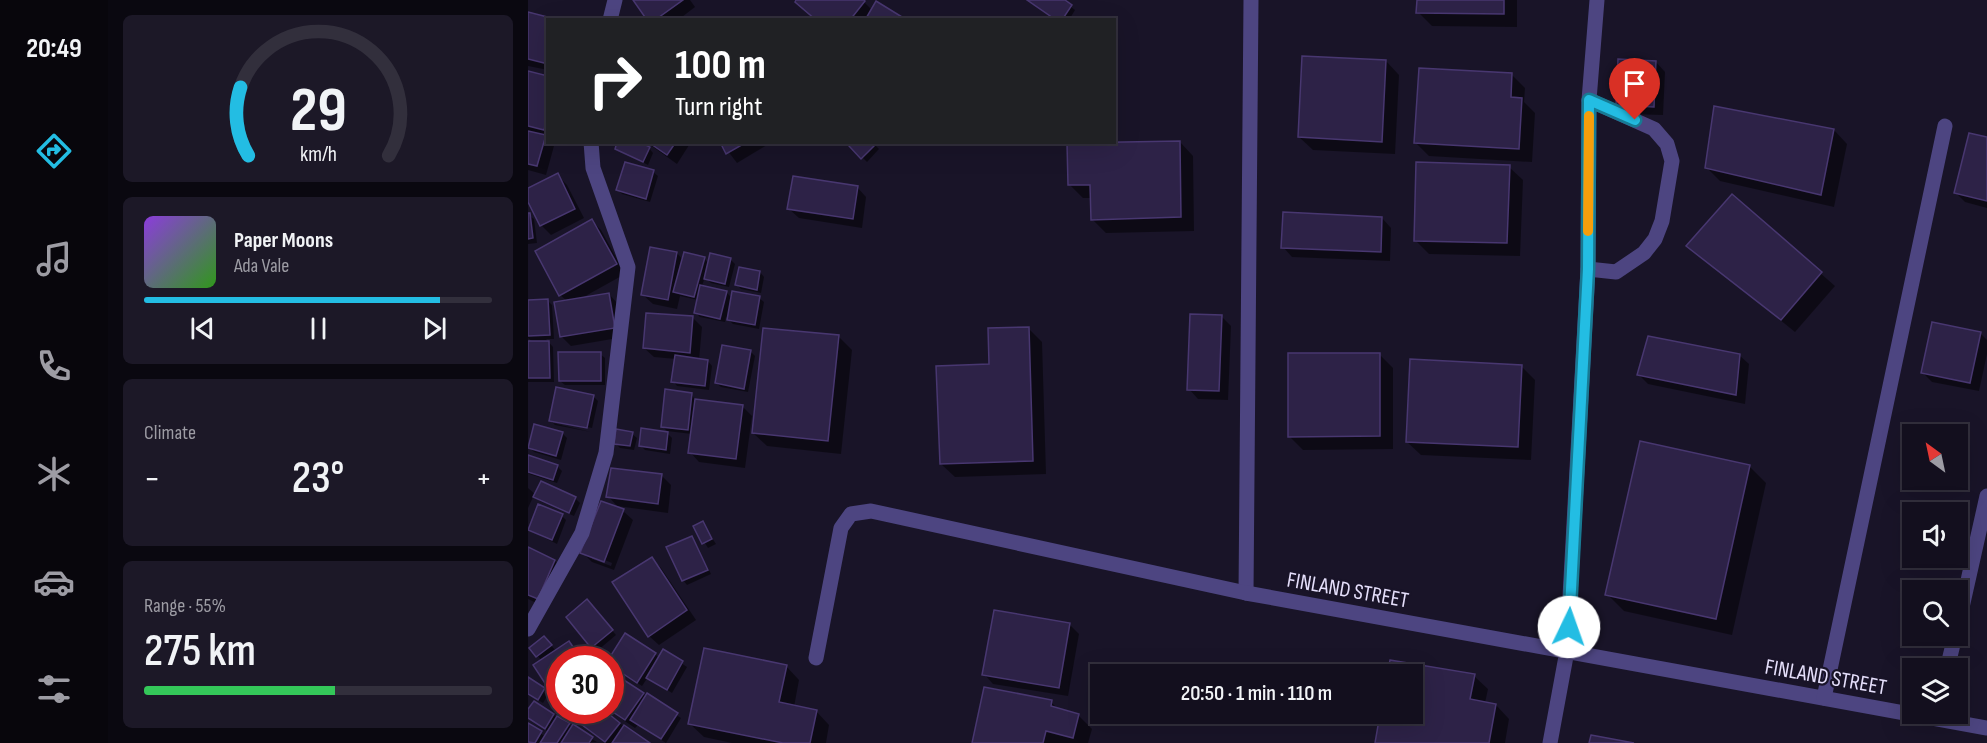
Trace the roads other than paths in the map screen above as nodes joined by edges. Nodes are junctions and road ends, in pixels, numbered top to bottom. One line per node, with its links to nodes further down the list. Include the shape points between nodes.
1 (615, 0): 4 (street)
2 (1251, 0): 11 (street)
3 (1597, 0): 5 (street)
4 (610, 18)
5 (1589, 100): 8 (street); 8 (street, via 1654,129 1666,144 1672,161 1662,221 1655,239 1644,253 1616,272)
6 (1945, 126): 15 (street)
7 (591, 144): 12 (street, via 593,168 628,267 606,453 582,533)
8 (1588, 269): 13 (street)
9 (1987, 496): 10 (street)
10 (1968, 581)
11 (1246, 593): 13 (street, FINLAND STREET); 14 (street, FINLAND STREET, via 871,511 851,514 841,528)
12 (528, 628)
13 (1567, 651): 15 (street, FINLAND STREET); 19 (street)
14 (816, 658)
15 (1824, 698): 16 (street, FINLAND STREET)
16 (1902, 710)
17 (1968, 723): 18 (street, FINLAND STREET)
18 (1987, 728)
19 (1550, 743)

